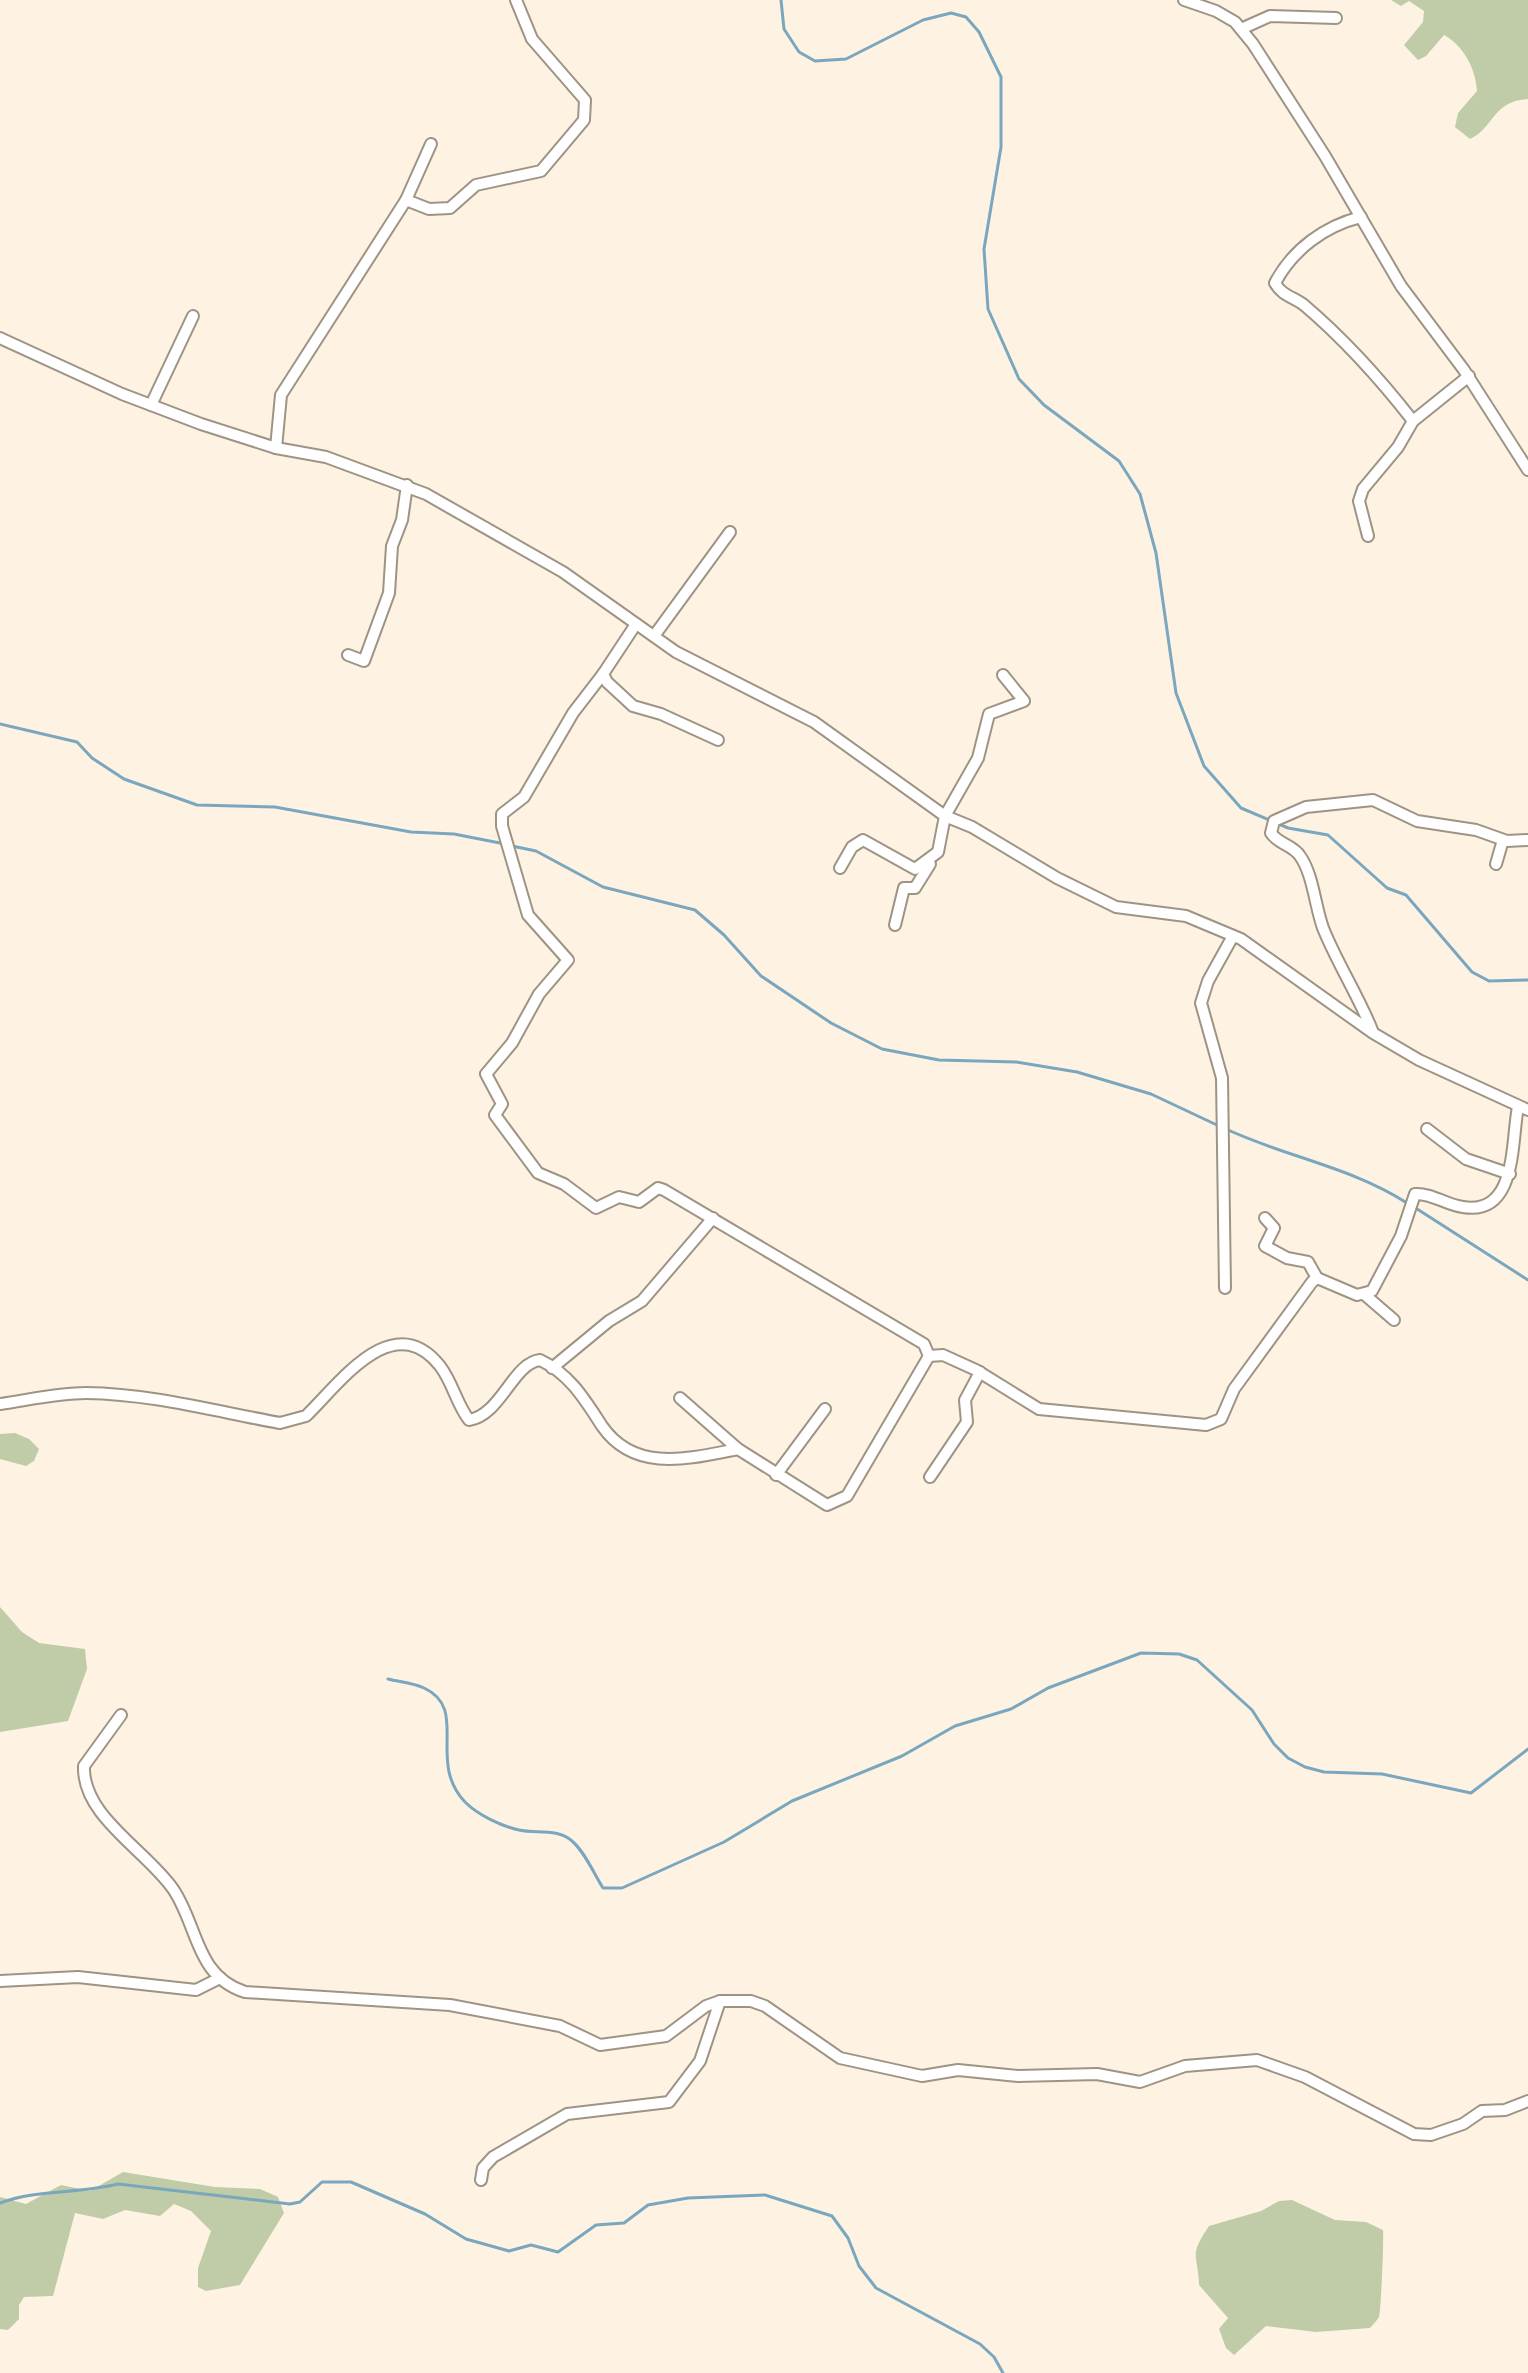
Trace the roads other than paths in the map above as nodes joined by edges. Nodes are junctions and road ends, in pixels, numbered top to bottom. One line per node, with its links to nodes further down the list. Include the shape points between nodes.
1 (516, 0): 6 (street, via 532,39 585,100 584,120 541,171 476,185 450,208 429,209)
2 (1184, 0): 4 (street, via 1216,11)
3 (1336, 18): 4 (street, via 1270,16)
4 (1241, 29): 7 (street)
5 (431, 144): 6 (street)
6 (406, 200): 13 (street, via 281,395)
7 (1361, 217): 10 (street, via 1419,312); 12 (street, via 1327,228 1291,260 1275,283 1363,363)
8 (193, 316): 11 (street)
9 (0, 338): 11 (street)
10 (1469, 376): 12 (street); 14 (street)
11 (151, 405): 13 (street)
12 (1413, 421): 17 (street, via 1359,496)
13 (276, 448): 15 (street, via 326,457)
14 (1528, 470)
15 (407, 485): 18 (street, via 563,572); 20 (street, via 392,546 389,593 364,661)
16 (730, 532): 19 (street)
17 (1368, 536)
18 (636, 624): 19 (street); 21 (street)
19 (654, 636): 24 (street, via 814,722)
20 (348, 655)
21 (603, 674): 23 (street, via 633,706); 36 (street, via 573,713 524,797 502,814 528,915 568,960 486,1074 501,1101 495,1115 538,1173 550,1181 596,1208 619,1197 639,1202 658,1188)
22 (1003, 675): 24 (street, via 1024,701 989,714 978,758)
23 (718, 740)
24 (945, 816): 27 (street); 31 (street, via 1105,902 1186,916)
25 (1503, 840): 26 (street); 28 (street); 32 (street, via 1417,821 1373,800 1306,807 1274,821 1275,839 1292,847 1304,863 1331,948)
26 (1528, 840)
27 (938, 852): 29 (street, via 915,869 870,841 858,841); 30 (street, via 916,887 904,888)
28 (1496, 864)
29 (840, 868)
30 (895, 925)
31 (1233, 936): 32 (street); 39 (street, via 1201,1003 1222,1078)
32 (1373, 1033): 33 (street)
33 (1523, 1108): 35 (street)
34 (1427, 1129): 35 (street, via 1466,1159)
35 (1510, 1174): 40 (street, via 1500,1191 1477,1208 1415,1194 1378,1285)
36 (713, 1218): 42 (street, via 924,1344); 43 (street, via 642,1301)
37 (1265, 1218): 38 (street, via 1274,1228 1265,1246 1308,1262)
38 (1317, 1278): 40 (street); 44 (street, via 1268,1338 1215,1424 1039,1409)
39 (1225, 1288)
40 (1365, 1295): 41 (street)
41 (1394, 1320)
42 (929, 1356): 44 (street, via 943,1355); 49 (street, via 865,1470 839,1502 815,1500)
43 (552, 1368): 46 (street, via 533,1361 485,1414 469,1420 437,1363 415,1349 393,1344 368,1355 294,1422 125,1395 82,1393); 48 (street, via 587,1399 609,1435 640,1455 667,1460)
44 (980, 1372): 50 (street, via 963,1407 967,1422)
45 (680, 1398): 48 (street)
46 (0, 1404)
47 (825, 1409): 49 (street)
48 (738, 1449): 49 (street)
49 (776, 1475)
50 (930, 1477)
51 (121, 1715): 52 (street, via 84,1766 90,1798 174,1890 197,1948)
52 (220, 1978): 53 (street, via 196,1990 78,1977); 54 (street, via 259,1994 450,2005 560,2026 600,2045 666,2036)
53 (0, 1981)
54 (720, 2001): 55 (street, via 765,2006 840,2058 910,2075 958,2070 1018,2076 1097,2074 1140,2082 1185,2066 1247,2059 1305,2077 1402,2131 1431,2135 1482,2111); 56 (street, via 700,2061 669,2102 567,2114 493,2157)
55 (1528, 2101)
56 (481, 2180)

